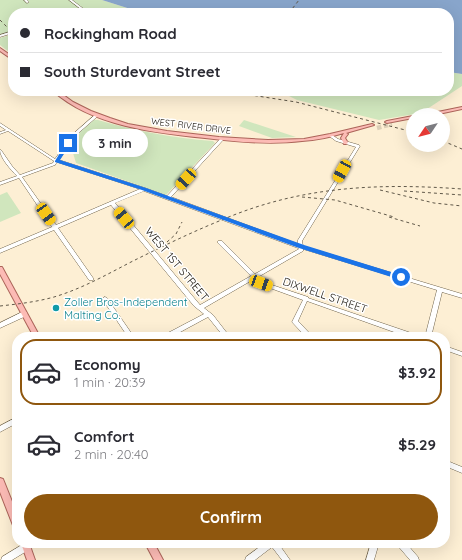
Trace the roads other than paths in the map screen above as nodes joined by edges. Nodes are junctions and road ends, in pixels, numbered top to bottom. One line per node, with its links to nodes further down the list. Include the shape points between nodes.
1 (70, 0): 2 (street)
2 (81, 8)
3 (0, 49): 4 (main road)
4 (8, 55)
5 (62, 96): 8 (main road, WEST RIVER DRIVE)
6 (462, 108): 7 (main road)
7 (450, 110)
8 (97, 115): 16 (main road, WEST RIVER DRIVE, via 158,131); 19 (street, via 74,135)
9 (406, 120): 10 (main road)
10 (390, 123)
11 (0, 124): 12 (street)
12 (8, 130): 13 (street); 19 (street)
13 (0, 133)
14 (346, 134): 15 (main road, WEST RIVER DRIVE); 15 (main road, WEST RIVER DRIVE, via 374,126); 17 (main road, via 343,138)
15 (332, 135): 16 (main road, WEST RIVER DRIVE, via 304,140 266,142); 17 (street, via 334,139)
16 (222, 139): 23 (street)
17 (346, 143): 27 (street, via 358,146 300,241)
18 (0, 152): 20 (street)
19 (57, 161): 20 (street); 22 (street)
20 (20, 177): 21 (street); 25 (street)
21 (0, 184)
22 (144, 189): 23 (street); 24 (street)
23 (168, 198): 27 (street)
24 (112, 203): 25 (street); 36 (street, WEST 1ST STREET)
25 (56, 227): 28 (street); 31 (street)
26 (220, 242): 30 (street, DIXWELL STREET)
27 (301, 247): 30 (street, via 299,253); 32 (street)
28 (0, 251)
29 (0, 269): 37 (main road)
30 (254, 277): 34 (street, DIXWELL STREET, via 261,283); 36 (street)
31 (91, 279)
32 (440, 289): 33 (street); 46 (street)
33 (462, 296)
34 (306, 298): 44 (street, via 295,322); 45 (street, DIXWELL STREET)
35 (106, 299): 41 (street)
36 (200, 308): 38 (street, WEST 1ST STREET)
37 (24, 314): 39 (street); 40 (main road)
38 (207, 315): 42 (street); 43 (street, WEST 1ST STREET)
39 (0, 326)
40 (34, 332)
41 (128, 332)
42 (175, 332)
43 (223, 332)
44 (305, 332)
45 (401, 332)
46 (429, 332)
47 (450, 350): 48 (street)
48 (462, 354)
49 (12, 423): 50 (street)
50 (0, 429)
51 (450, 465): 52 (street)
52 (462, 470)
53 (0, 482): 54 (main road)
54 (12, 512)
55 (22, 548): 62 (street)
56 (29, 548): 63 (main road)
57 (152, 548): 64 (main road)
58 (265, 548): 65 (street)
59 (278, 548): 66 (street)
60 (374, 548): 67 (street)
61 (405, 548): 68 (street)
62 (5, 560)
63 (32, 560)
64 (159, 560)
65 (249, 560)
66 (286, 560)
67 (370, 560)
68 (415, 560)

